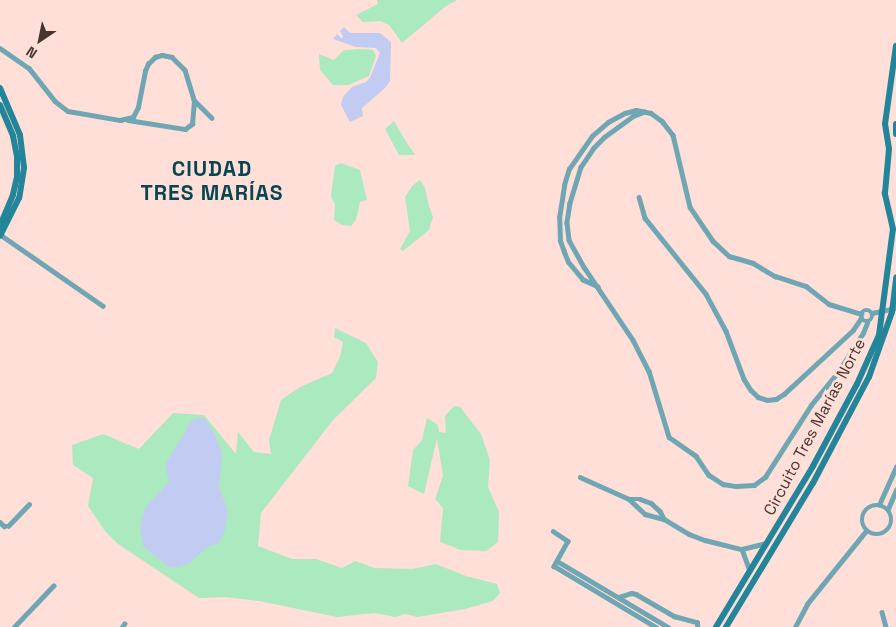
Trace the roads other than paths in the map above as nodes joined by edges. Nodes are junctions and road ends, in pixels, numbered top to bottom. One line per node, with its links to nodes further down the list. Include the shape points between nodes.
1 (896, 46): 18 (street, Circuito Tres Marías Norte, via 885,124 889,149 885,193 893,229)
2 (0, 50): 8 (street, via 29,68 55,101 68,110)
3 (0, 88): 11 (street, via 23,150 24,168)
4 (194, 100): 7 (street); 8 (street, via 192,124 186,129); 8 (street, via 189,79 179,62 172,57 155,57 144,71 138,107)
5 (0, 105): 11 (street, via 13,136 17,156)
6 (644, 112): 16 (street, via 599,142 581,167 575,182 567,223 569,240); 16 (street, via 625,113 592,136 569,169 564,185 559,218 560,241 568,262 583,280); 21 (street, via 662,121 672,135 690,207 713,240 729,256 806,286 829,304)
7 (212, 118)
8 (127, 120)
9 (896, 124): 10 (street)
10 (896, 134)
11 (16, 196): 13 (street); 14 (street)
12 (639, 197): 21 (street, via 645,218 706,294 726,331 744,379 758,396 767,400 784,394 853,330)
13 (0, 226)
14 (0, 235): 17 (street)
15 (896, 276): 19 (street, Circuito Tres Marías Norte)
16 (599, 287): 22 (street, via 649,371 669,436 696,456 709,475 723,484 736,486 754,485 765,476)
17 (103, 306)
18 (884, 309): 19 (street); 20 (street); 34 (street, Circuito Tres Marías Norte, via 870,360)
19 (894, 310): 47 (street, Circuito Tres Marías Norte, via 869,377 813,483)
20 (872, 313): 21 (street, via 864,310); 22 (street, via 874,317)
21 (861, 316): 22 (street)
22 (868, 323)
23 (896, 466): 28 (street)
24 (580, 477): 26 (street)
25 (896, 490): 29 (street)
26 (629, 498): 30 (street, via 645,514); 30 (street, via 651,503)
27 (29, 504): 31 (street, via 8,526)
28 (879, 505): 29 (street); 33 (street, via 870,507 863,514)
29 (888, 509): 33 (street, via 892,516 889,530 875,535)
30 (664, 519): 35 (street, via 690,534)
31 (0, 522)
32 (553, 531): 36 (street, via 568,541)
33 (866, 531): 48 (street, via 807,604)
34 (768, 542): 35 (street); 37 (street, Circuito Tres Marías Norte)
35 (742, 549): 37 (street)
36 (557, 561): 39 (street); 40 (street, via 554,566)
37 (750, 571): 46 (street, Circuito Tres Marías Norte)
38 (53, 586): 42 (street)
39 (617, 596): 40 (street); 44 (street); 45 (street, via 636,594 674,616 697,622)
40 (612, 601): 43 (street)
41 (882, 612): 49 (street)
42 (14, 627)
43 (656, 627)
44 (668, 627)
45 (698, 627)
46 (716, 627)
47 (726, 627)
48 (795, 627)
49 (886, 627)

